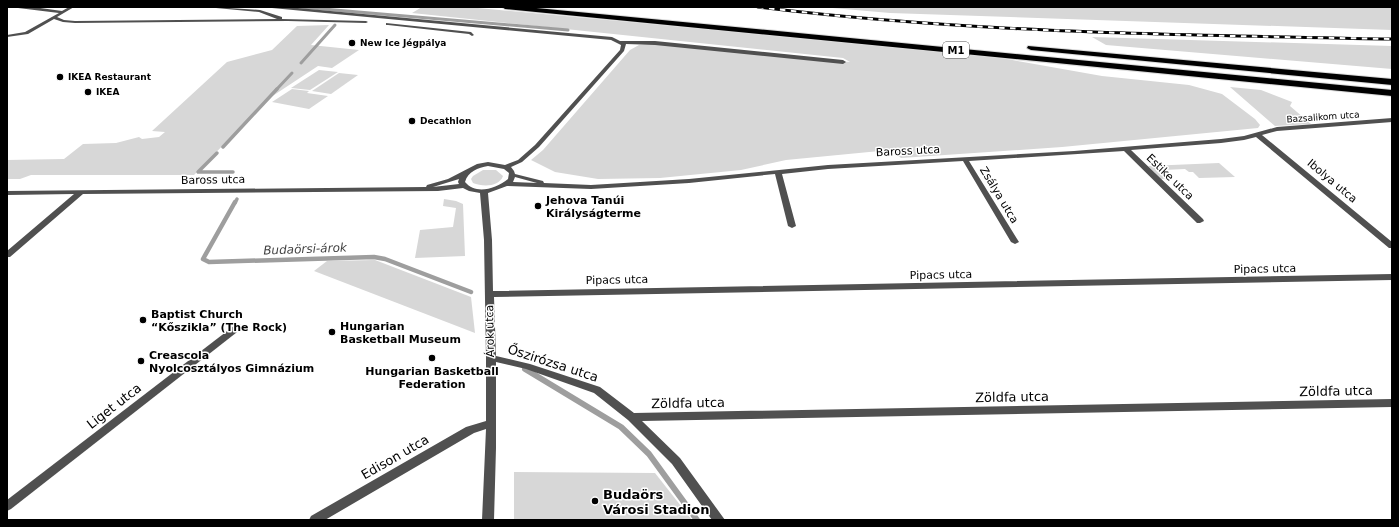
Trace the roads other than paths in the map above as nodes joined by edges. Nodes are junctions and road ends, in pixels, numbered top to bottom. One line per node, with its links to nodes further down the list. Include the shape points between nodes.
1 (18, 7): 8 (street)
2 (30, 7): 8 (street)
3 (72, 7): 10 (street)
4 (216, 7): 12 (street, via 260,11)
5 (272, 7): 18 (street, via 612,39)
6 (505, 7): 22 (highway, M1)
7 (584, 7): 14 (highway)
8 (26, 8): 9 (street)
9 (45, 8): 10 (street)
10 (61, 13): 11 (street)
11 (54, 18): 13 (street); 15 (street)
12 (288, 20): 13 (street); 16 (street, via 361,21)
13 (63, 21): 15 (street)
14 (787, 26)
15 (38, 27): 17 (street, via 26,33)
16 (472, 35)
17 (7, 36)
18 (621, 42): 20 (street, via 655,43); 27 (street, via 625,46 622,50 537,146 520,161)
19 (1024, 48): 21 (highway)
20 (843, 62)
21 (1392, 82)
22 (1392, 93)
23 (1392, 120): 24 (street, Bazsalikom utca, via 1277,129)
24 (1257, 136): 25 (street, Baross utca); 41 (street, Ibolya utca)
25 (1126, 149): 26 (street, Baross utca); 38 (street, Estike utca)
26 (965, 159): 29 (street, Baross utca); 40 (street, Zsálya utca)
27 (506, 167): 28 (street, Baross utca, via 488,164); 30 (street)
28 (466, 172): 33 (street, via 461,182); 34 (street, Baross utca, via 450,180)
29 (778, 172): 32 (street, Baross utca, via 599,187); 39 (street)
30 (513, 175): 31 (street); 32 (street, Baross utca)
31 (507, 184): 32 (street, Baross utca); 35 (street, Baross utca)
32 (560, 185)
33 (464, 186): 34 (street, Baross utca); 35 (street)
34 (419, 188): 37 (street, Baross utca)
35 (484, 191): 44 (street, Árok utca)
36 (7, 193): 37 (street, Baross utca)
37 (80, 193): 42 (street)
38 (1200, 221)
39 (792, 226)
40 (1014, 242)
41 (1392, 246)
42 (7, 255)
43 (1392, 278): 44 (street, Pipacs utca)
44 (490, 294): 46 (street, Árok utca)
45 (238, 327): 50 (street, Liget utca)
46 (491, 358): 48 (street, Őszirózsa utca, via 527,366 598,390); 49 (street, Árok utca)
47 (1392, 403): 48 (street, Zöldfa utca)
48 (632, 417): 53 (street, Őszirózsa utca, via 676,461)
49 (491, 423): 51 (street, Edison utca, via 470,430); 52 (street, Árok utca)
50 (7, 506)
51 (315, 520)
52 (488, 520)
53 (719, 520)

